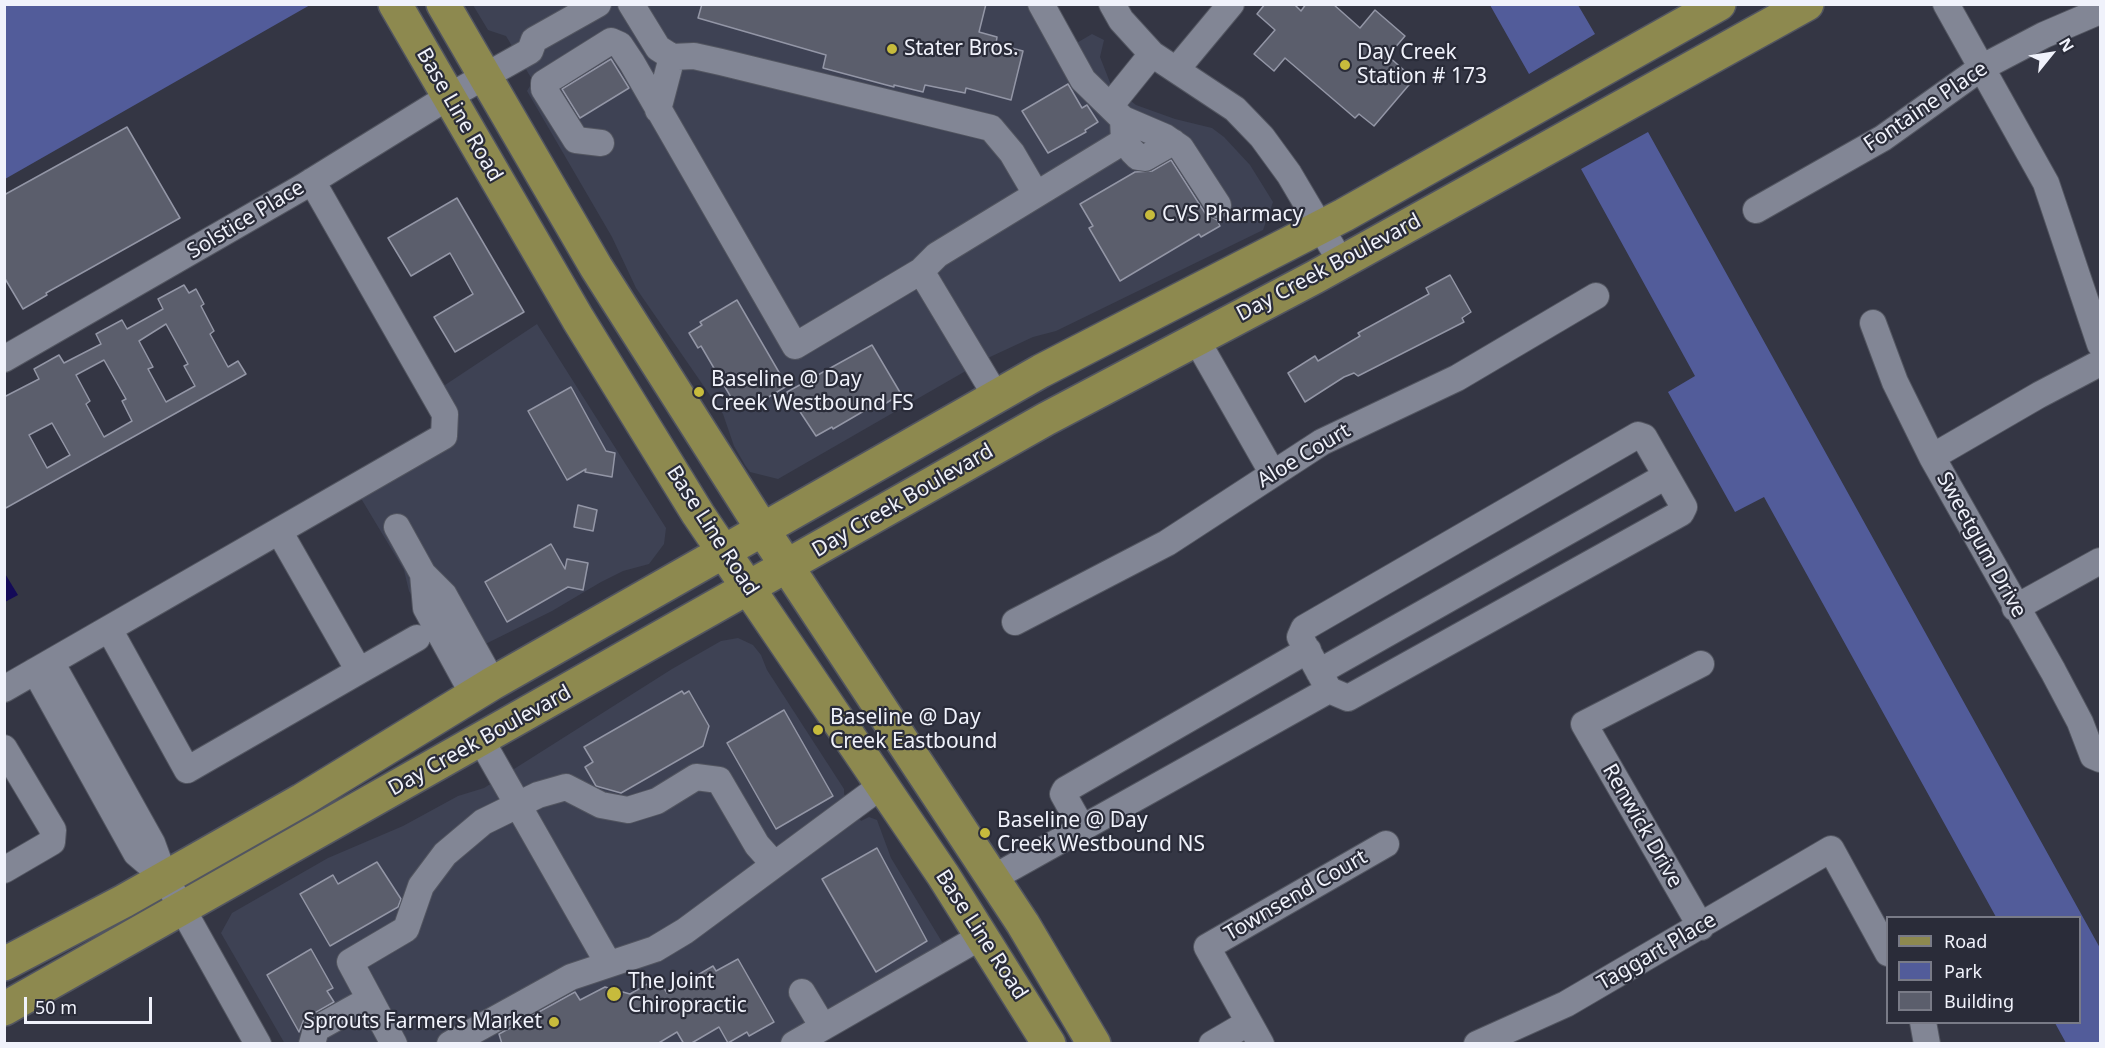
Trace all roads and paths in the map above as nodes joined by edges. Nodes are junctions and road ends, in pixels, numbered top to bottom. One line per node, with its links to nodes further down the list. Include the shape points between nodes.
1 (395, 4): 19 (main road, Base Line Road)
2 (443, 4): 18 (main road, Base Line Road)
3 (598, 4): 13 (street, via 534,40)
4 (615, 4): 13 (street, via 607,17 542,54)
5 (631, 4): 15 (street, via 658,48)
6 (1041, 4): 21 (street, via 1083,80)
7 (1112, 4): 14 (street)
8 (1231, 4): 17 (street)
9 (1719, 4): 27 (main road, Day Creek Boulevard)
10 (1807, 4): 28 (main road, Day Creek Boulevard)
11 (1946, 4): 16 (street)
12 (2100, 11): 16 (street, Fontaine Place)
13 (530, 51): 18 (street, Solstice Place)
14 (1152, 54): 17 (street); 21 (street)
15 (672, 57): 20 (street); 24 (street, via 694,56 721,62 991,128 1012,153)
16 (1981, 68): 26 (street, Fontaine Place, via 1883,138); 33 (street, via 2046,183)
17 (1176, 70): 27 (street, via 1246,120 1274,152)
18 (485, 77): 19 (street, Solstice Place); 41 (main road, Base Line Road, via 596,267)
19 (448, 97): 23 (street, Solstice Place); 43 (main road, Base Line Road, via 578,319)
20 (658, 110): 22 (street, via 620,45 611,40 603,44 544,83 576,140); 29 (street, via 795,346)
21 (1119, 122): 24 (street); 25 (street, via 1138,157 1145,158 1173,142)
22 (601, 144)
23 (312, 181): 34 (street, Solstice Place); 42 (street, via 445,414 444,436)
24 (1036, 194): 29 (street, via 937,255)
25 (1218, 205)
26 (1756, 210)
27 (1320, 227): 28 (street); 36 (main road, Day Creek Boulevard)
28 (1341, 262): 32 (main road, Day Creek Boulevard)
29 (921, 271): 36 (street)
30 (1596, 297): 38 (street, Aloe Court, via 1490,360 1322,442)
31 (1873, 323): 37 (street, Sweetgum Drive, via 1895,381)
32 (1196, 339): 38 (street); 45 (main road, Day Creek Boulevard, via 1046,419)
33 (2100, 344)
34 (4, 359)
35 (2100, 363): 37 (street)
36 (996, 396): 41 (main road, Day Creek Boulevard)
37 (1932, 457): 47 (street, Sweetgum Drive)
38 (1272, 474): 48 (street, Aloe Court, via 1167,543)
39 (1666, 476): 54 (street); 54 (street, via 1684,507 1682,513 1348,698); 54 (street, via 1644,437 1638,435 1304,628 1300,637)
40 (396, 527): 55 (street, via 423,574 444,595)
41 (763, 530): 43 (main road, Day Creek Boulevard); 45 (main road, Base Line Road)
42 (279, 531): 49 (street); 53 (street)
43 (724, 552): 46 (main road, Base Line Road); 55 (main road, Day Creek Boulevard)
44 (2100, 561): 47 (street)
45 (788, 566): 46 (main road, Day Creek Boulevard); 67 (main road, Base Line Road)
46 (750, 589): 57 (main road, Day Creek Boulevard); 60 (main road, Base Line Road)
47 (2015, 608): 59 (street, Sweetgum Drive, via 2075,712 2092,756)
48 (1015, 622)
49 (109, 629): 52 (street); 53 (street, via 187,770)
50 (417, 638): 53 (street)
51 (1701, 664): 69 (street, Renwick Drive, via 1584,724)
52 (43, 667): 56 (street); 66 (street, via 152,843)
53 (359, 671)
54 (1318, 671): 62 (street); 62 (street, via 1065,790 1063,794)
55 (483, 688): 66 (main road, Day Creek Boulevard, via 302,800)
56 (4, 689)
57 (482, 740): 61 (street); 68 (main road, Day Creek Boulevard)
58 (4, 748): 65 (street, via 53,830 52,842)
59 (2100, 759)
60 (881, 786): 64 (street); 70 (main road, Base Line Road)
61 (519, 804): 64 (street, via 566,787 601,805 628,810 657,801 696,777 719,780); 72 (street); 75 (street, via 483,822 445,854 421,886 406,929 350,962)
62 (1082, 828): 67 (street)
63 (1386, 844): 79 (street, Townsend Court, via 1206,947)
64 (774, 864): 72 (street, via 655,949)
65 (4, 870)
66 (164, 876): 68 (street); 73 (main road, Day Creek Boulevard)
67 (993, 878): 87 (main road, Base Line Road)
68 (182, 909): 76 (main road, Day Creek Boulevard); 80 (street)
69 (1701, 927): 71 (street, Taggart Place, via 1831,849); 89 (street, Taggart Place, via 1566,1004)
70 (982, 936): 78 (street); 85 (main road, Base Line Road); 86 (main road, via 1006,936 1060,1026)
71 (1886, 951)
72 (608, 963): 83 (street, via 549,987)
73 (4, 964)
74 (802, 992): 78 (street)
75 (370, 999): 81 (street, via 316,1029); 82 (street)
76 (4, 1009)
77 (1923, 1024): 90 (street)
78 (823, 1027): 84 (street)
79 (1254, 1033): 88 (street)
80 (258, 1044)
81 (312, 1044)
82 (394, 1044)
83 (450, 1044)
84 (794, 1044)
85 (1049, 1044)
86 (1083, 1044)
87 (1094, 1044)
88 (1212, 1044)
89 (1477, 1044)
90 (1928, 1044)

